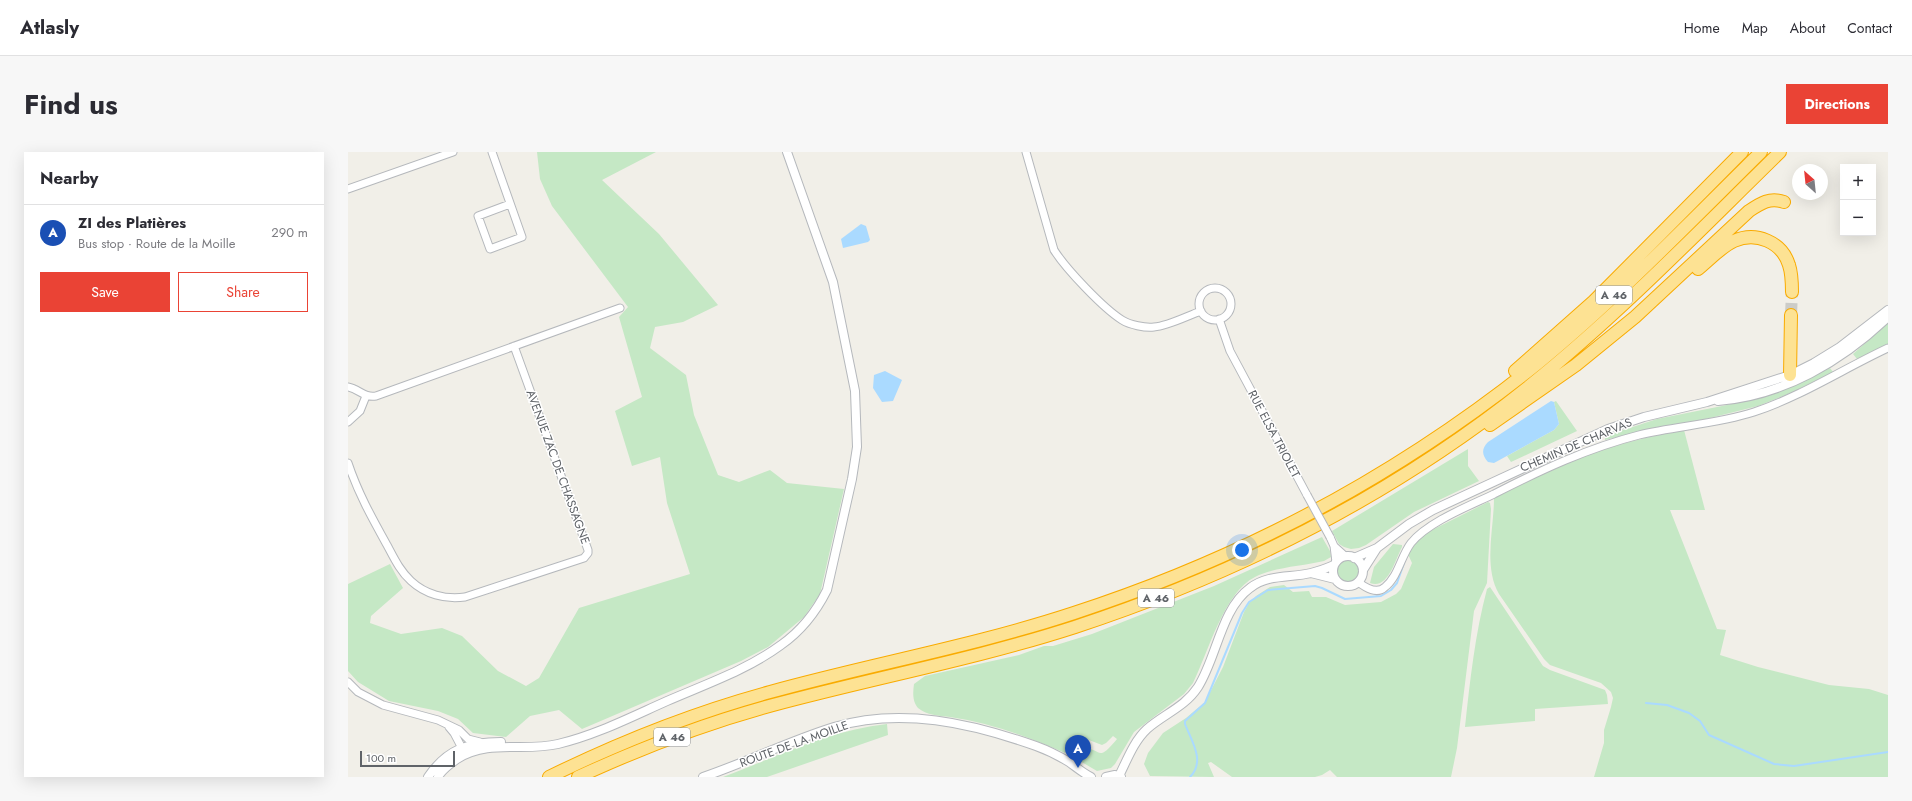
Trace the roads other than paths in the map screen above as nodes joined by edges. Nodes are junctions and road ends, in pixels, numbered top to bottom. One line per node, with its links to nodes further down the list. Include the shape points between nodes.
1 (453, 152): 8 (street)
2 (492, 152): 10 (street)
3 (787, 152): 40 (street, via 833,282 848,350 855,398 857,447 826,590 813,615 782,645 759,659 584,737)
4 (1026, 152): 14 (street, via 1054,250 1062,264 1111,311 1123,320 1138,326 1155,327)
5 (1742, 152): 24 (highway, via 1594,301 1492,389)
6 (1761, 152): 24 (highway, A 46, via 1609,301)
7 (1780, 152): 27 (highway, A 46, via 1662,269 1588,337 1525,390)
8 (348, 189)
9 (1784, 202): 16 (highway, via 1767,200 1749,211)
10 (510, 204): 10 (street, via 522,237 490,249 478,216)
11 (1792, 292): 16 (highway, via 1790,266 1784,253 1762,239 1744,238 1727,245 1643,314)
12 (620, 308): 19 (street)
13 (1888, 310): 21 (street, CHEMIN DE CHARVAS, via 1840,347)
14 (1200, 311): 18 (street, via 1208,318); 18 (street, via 1203,293 1217,288 1229,296 1230,307 1224,317)
15 (1791, 316): 21 (highway)
16 (1635, 317): 27 (highway, via 1576,365 1522,404 1466,442)
17 (1888, 317): 25 (street, via 1845,354 1812,373 1765,391 1729,400)
18 (1219, 319): 29 (street, RUE ELSA TRIOLET, bridge, via 1230,352)
19 (514, 346): 23 (street, via 376,396); 28 (street, AVENUE ZAC DE CHASSAGNE, via 588,550 584,558 465,597 448,598 427,592 411,581 400,568 361,498)
20 (1888, 348): 37 (street, via 1768,407 1729,419 1603,445 1563,460 1426,530 1404,554 1386,587 1374,590)
21 (1790, 375): 25 (street, CHEMIN DE CHARVAS)
22 (348, 387): 23 (street, via 355,388)
23 (366, 396): 26 (street, via 360,411)
24 (1492, 399): 44 (highway, A 46, via 1426,445 1340,498 1240,548 1162,582 1030,626 804,683 713,709 622,743)
25 (1707, 402): 30 (street, CHEMIN DE CHARVAS, via 1630,421 1578,441 1433,510)
26 (348, 422)
27 (1456, 440): 45 (highway, A 46, via 1392,482 1314,526 1157,598 1035,638 737,715 660,742)
28 (348, 463)
29 (1334, 546): 31 (street, RUE ELSA TRIOLET); 33 (street, RUE ELSA TRIOLET)
30 (1377, 548): 32 (street, CHEMIN DE CHARVAS); 34 (street, CHEMIN DE CHARVAS)
31 (1345, 556): 32 (street); 33 (street)
32 (1354, 558): 34 (street)
33 (1335, 564): 35 (street); 36 (street, via 1332,570)
34 (1363, 570): 37 (street)
35 (1311, 573): 36 (street); 49 (street, via 1269,578 1256,583 1241,596 1232,609 1195,692 1184,704 1143,733)
36 (1335, 579): 37 (street, via 1343,586)
37 (1358, 582)
38 (348, 682): 39 (street, via 358,692 383,705 438,720)
39 (447, 726): 41 (street); 41 (street, via 459,730)
40 (532, 746): 41 (street); 41 (street, via 480,742)
41 (465, 748): 42 (street, via 447,756); 43 (street)
42 (428, 777)
43 (438, 777)
44 (549, 777)
45 (578, 777)
46 (703, 777): 47 (street, ROUTE DE LA MOILLE, via 834,727 901,717 943,721 1037,746)
47 (1091, 777)
48 (1106, 777): 49 (street)
49 (1120, 777)

